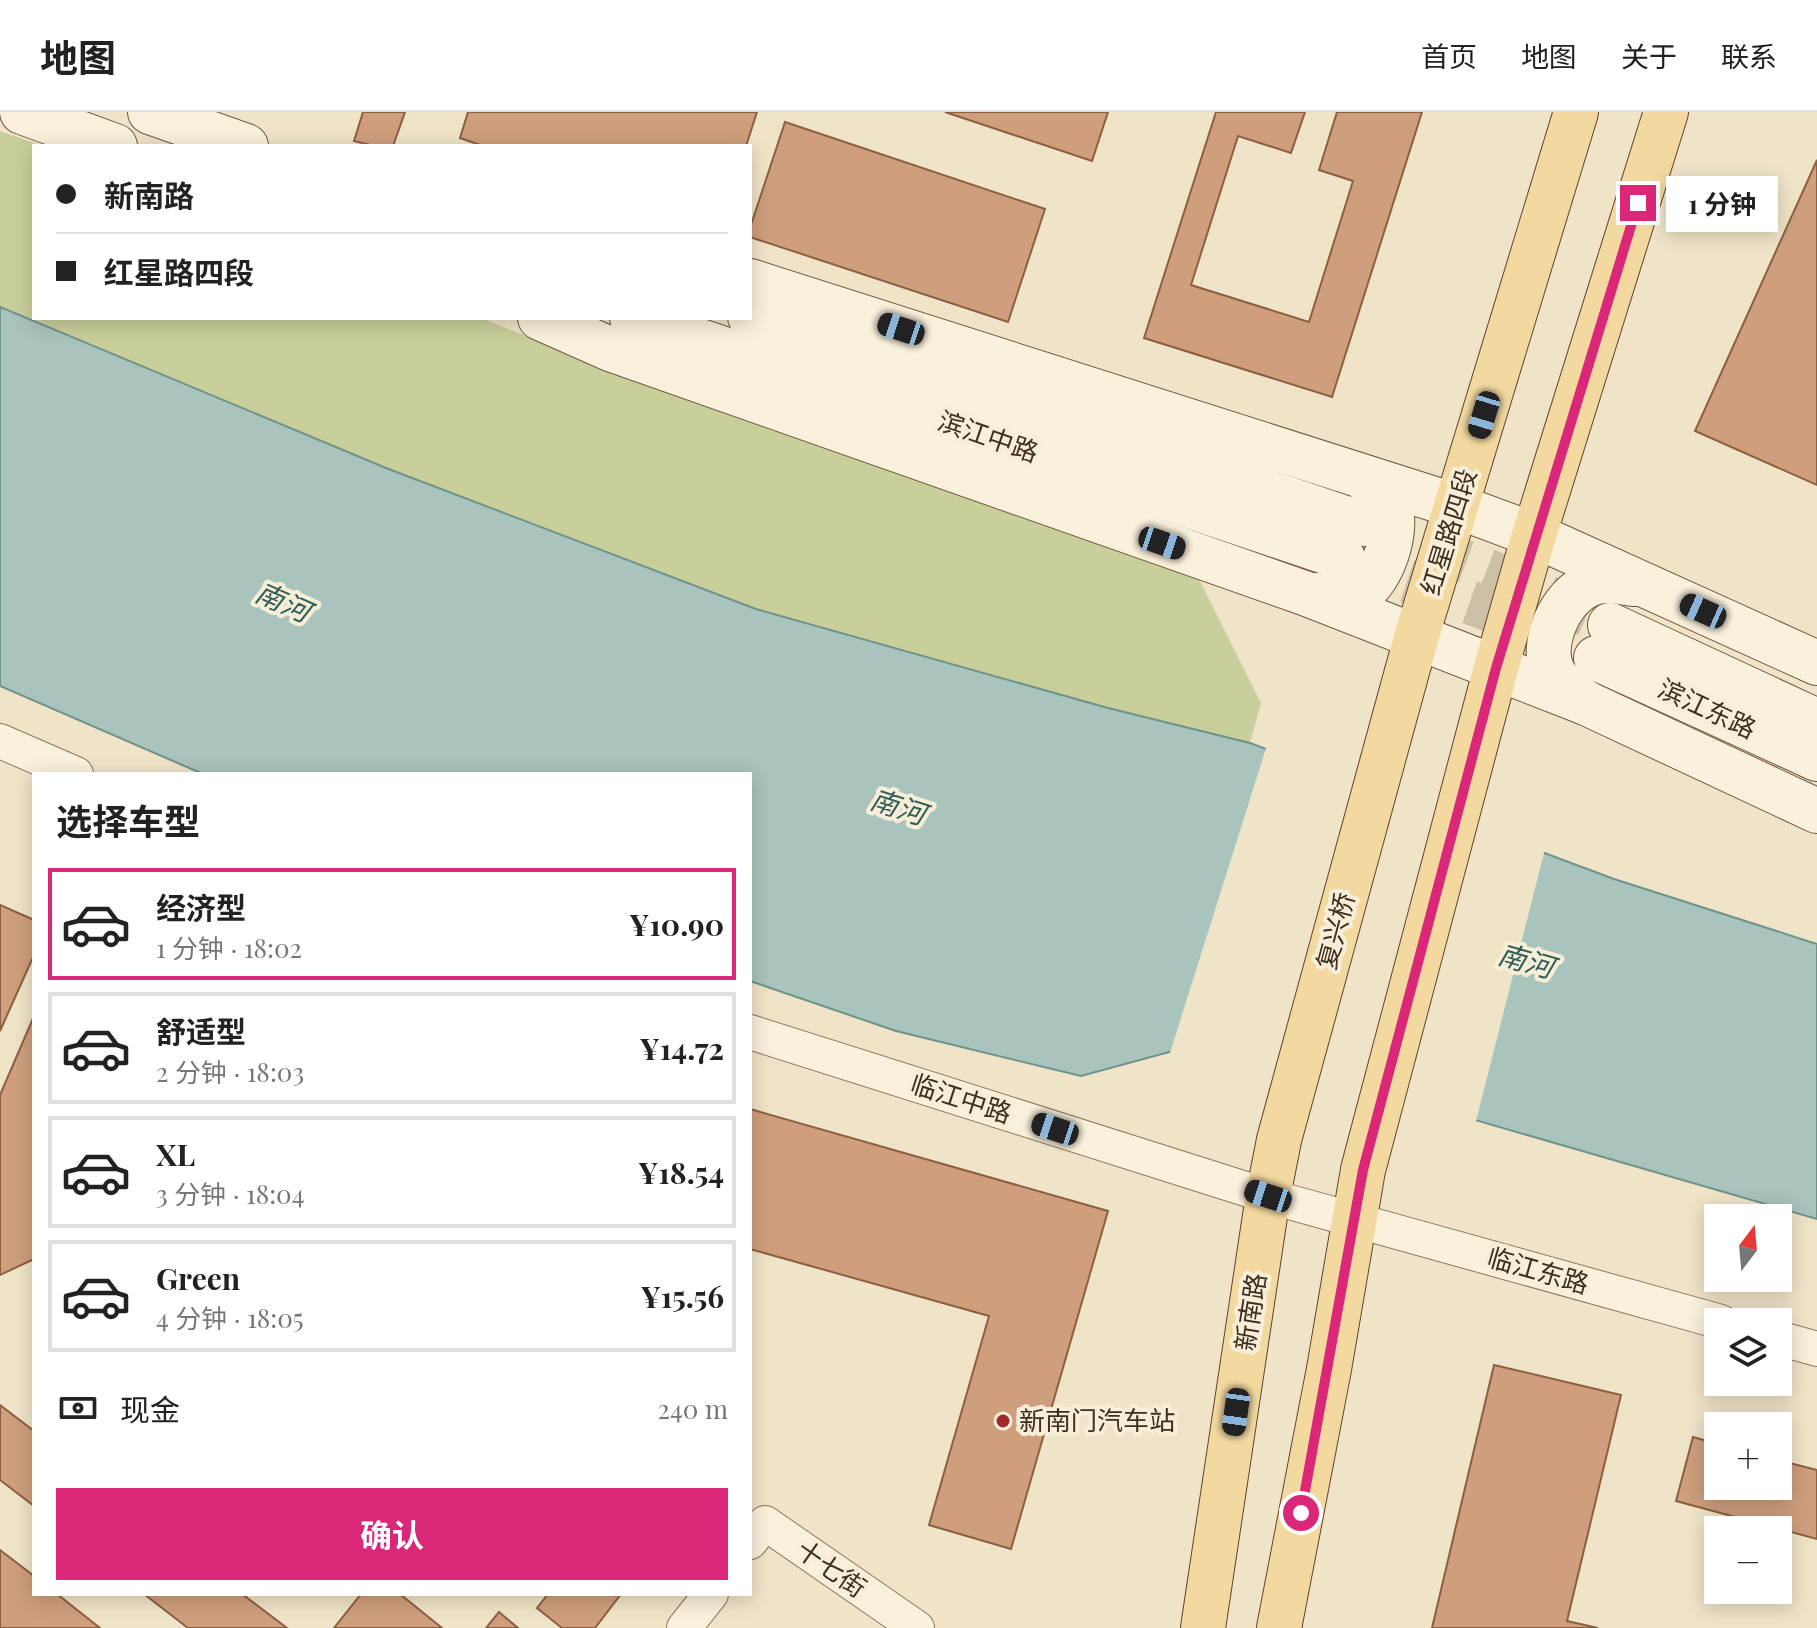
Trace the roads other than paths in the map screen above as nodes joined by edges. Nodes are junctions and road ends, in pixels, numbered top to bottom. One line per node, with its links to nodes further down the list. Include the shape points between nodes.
1 (22, 112): 5 (main road)
2 (150, 112): 6 (main road)
3 (1576, 112): 12 (main road, 红星路四段)
4 (1666, 112): 13 (main road)
5 (110, 144)
6 (240, 144)
7 (752, 282): 11 (main road)
8 (752, 318): 10 (main road, 滨江中路, via 1353,541)
9 (545, 320): 15 (main road, via 610,349)
10 (638, 320)
11 (1354, 474): 12 (main road); 15 (main road, via 1386,497 1393,520 1384,561 1371,586 1350,598)
12 (1456, 506): 13 (main road); 16 (main road, 红星路四段)
13 (1534, 535): 14 (main road); 18 (main road)
14 (1645, 585): 17 (main road); 19 (main road, via 1600,581 1581,588 1565,604 1550,638 1551,667 1563,686)
15 (1307, 594): 16 (main road)
16 (1417, 635): 18 (main road); 21 (main road, 红星路四段)
17 (1817, 663)
18 (1496, 668): 19 (main road); 29 (main road, via 1363,1170)
19 (1586, 703): 25 (main road)
20 (1817, 721): 23 (main road, 滨江东路, via 1603,641)
21 (1392, 723): 27 (main road, 复兴桥)
22 (1, 746): 24 (street)
23 (1817, 759)
24 (71, 772)
25 (1817, 811)
26 (752, 1033): 28 (street, 临江中路)
27 (1279, 1140): 28 (main road, 新南路)
28 (1268, 1196): 29 (street, 临江中路); 37 (main road, 新南路)
29 (1355, 1220): 30 (street, 临江东路); 38 (main road)
30 (1704, 1317)
31 (1792, 1342): 32 (street)
32 (1817, 1349)
33 (752, 1539): 36 (street, 十七街, via 765,1523)
34 (709, 1596): 35 (street)
35 (684, 1628)
36 (917, 1628)
37 (1203, 1628)
38 (1279, 1628)

